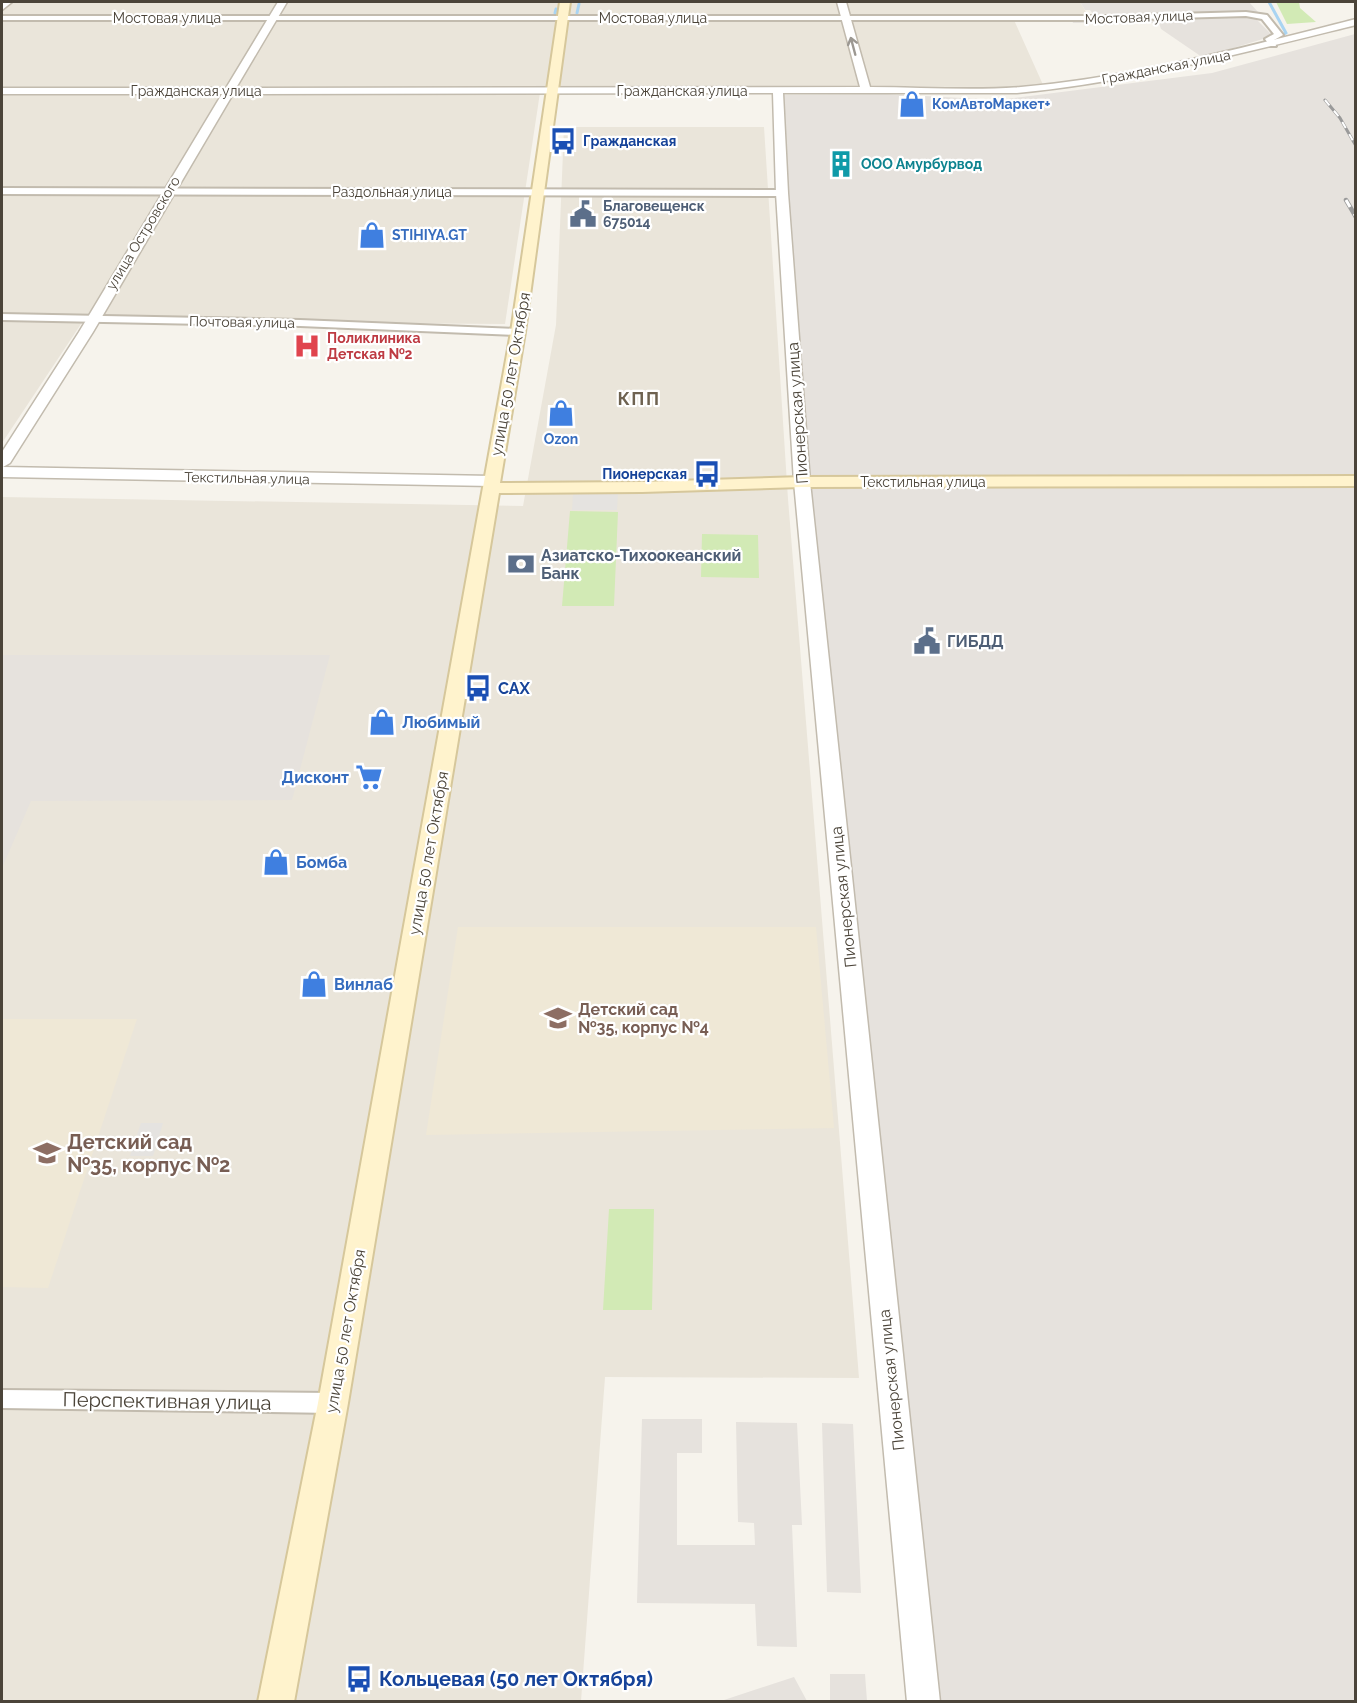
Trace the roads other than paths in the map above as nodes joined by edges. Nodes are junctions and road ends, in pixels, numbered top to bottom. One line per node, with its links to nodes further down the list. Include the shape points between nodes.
1 (7, 2): 5 (street)
2 (282, 2): 7 (street, улица Островского)
3 (565, 2): 8 (main road, улица 50 лет Октября)
4 (841, 2): 9 (street)
5 (2, 7)
6 (2, 18): 7 (street, Мостовая улица)
7 (271, 18): 8 (street, Мостовая улица); 13 (street, улица Островского)
8 (563, 18): 9 (street, Мостовая улица); 14 (main road, улица 50 лет Октября)
9 (846, 18): 11 (street, Мостовая улица, via 1158,18 1246,14 1264,17 1279,35 1269,39); 16 (street, one-way to 9)
10 (1353, 24): 11 (street, Гражданская улица)
11 (1273, 44): 16 (street, Гражданская улица, via 1170,68 1055,87)
12 (2, 91): 13 (street, Гражданская улица)
13 (228, 91): 14 (street, Гражданская улица); 18 (street, улица Островского)
14 (553, 91): 15 (street, Гражданская улица); 19 (main road, улица 50 лет Октября)
15 (778, 91): 16 (street, Гражданская улица); 20 (street, Пионерская улица)
16 (866, 91)
17 (2, 191): 18 (street, Раздольная улица)
18 (167, 192): 19 (street, Раздольная улица); 22 (street, улица Островского)
19 (539, 192): 20 (street, Раздольная улица); 23 (main road, улица 50 лет Октября)
20 (782, 193): 27 (street, Пионерская улица)
21 (2, 317): 22 (street, Почтовая улица)
22 (93, 319): 23 (street, Почтовая улица); 24 (street, улица Островского)
23 (518, 332): 28 (main road, улица 50 лет Октября)
24 (2, 463)
25 (2, 472): 28 (street, Текстильная улица)
26 (1356, 481): 27 (main road, Текстильная улица)
27 (802, 482): 28 (main road, Текстильная улица, via 636,487); 32 (street, Пионерская улица)
28 (491, 485): 30 (main road, улица 50 лет Октября)
29 (2, 1398): 30 (street, Перспективная улица)
30 (333, 1403): 31 (main road, улица 50 лет Октября)
31 (276, 1701)
32 (924, 1701)

